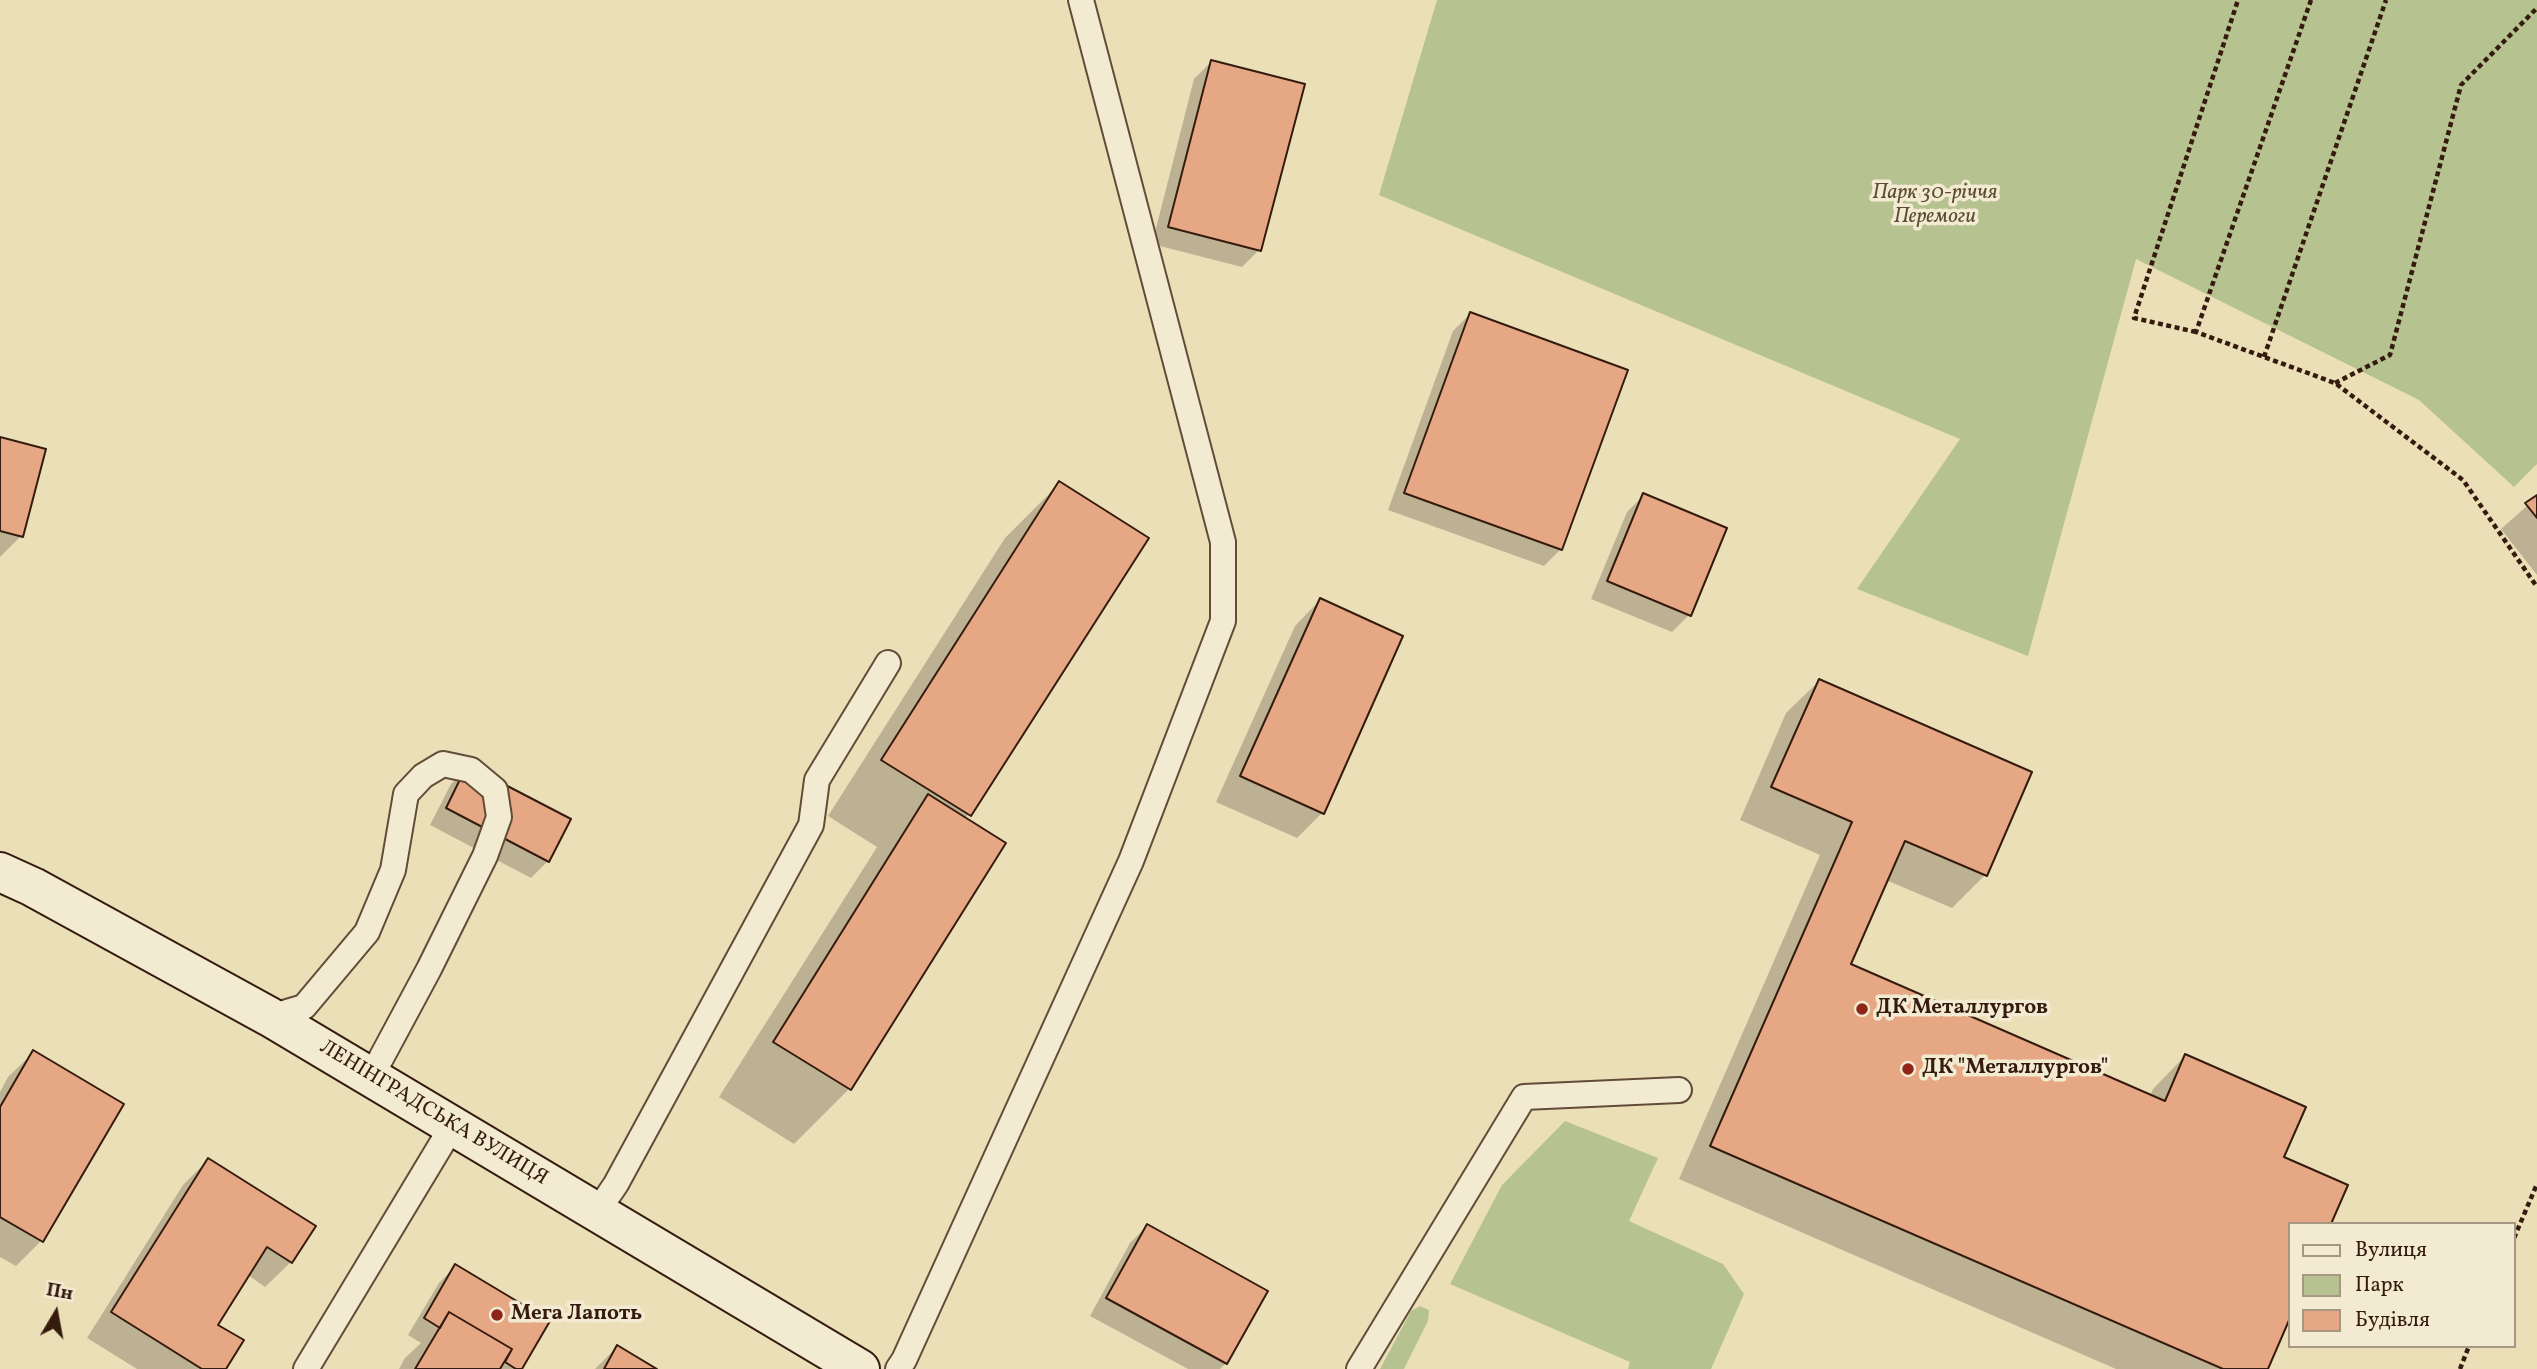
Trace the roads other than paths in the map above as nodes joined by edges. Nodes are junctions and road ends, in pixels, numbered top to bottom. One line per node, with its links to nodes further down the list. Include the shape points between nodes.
1 (1081, 0): 11 (lane, via 1223,542 1223,621 1131,861)
2 (888, 663): 8 (lane, via 817,780 811,825 617,1184)
3 (0, 872): 4 (street, ЛЕНІНГРАДСЬКА ВУЛИЦЯ)
4 (270, 1017): 5 (street, ЛЕНІНГРАДСЬКА ВУЛИЦЯ); 5 (lane, via 304,1007 367,932 393,870 406,794 443,764 471,770 495,790 499,817 429,970)
5 (371, 1077): 7 (street, ЛЕНІНГРАДСЬКА ВУЛИЦЯ)
6 (1679, 1090): 12 (lane, via 1524,1097)
7 (453, 1125): 8 (street, ЛЕНІНГРАДСЬКА ВУЛИЦЯ); 9 (lane)
8 (597, 1212): 10 (street, ЛЕНІНГРАДСЬКА ВУЛИЦЯ)
9 (306, 1369)
10 (860, 1369)
11 (898, 1369)
12 (1359, 1369)

